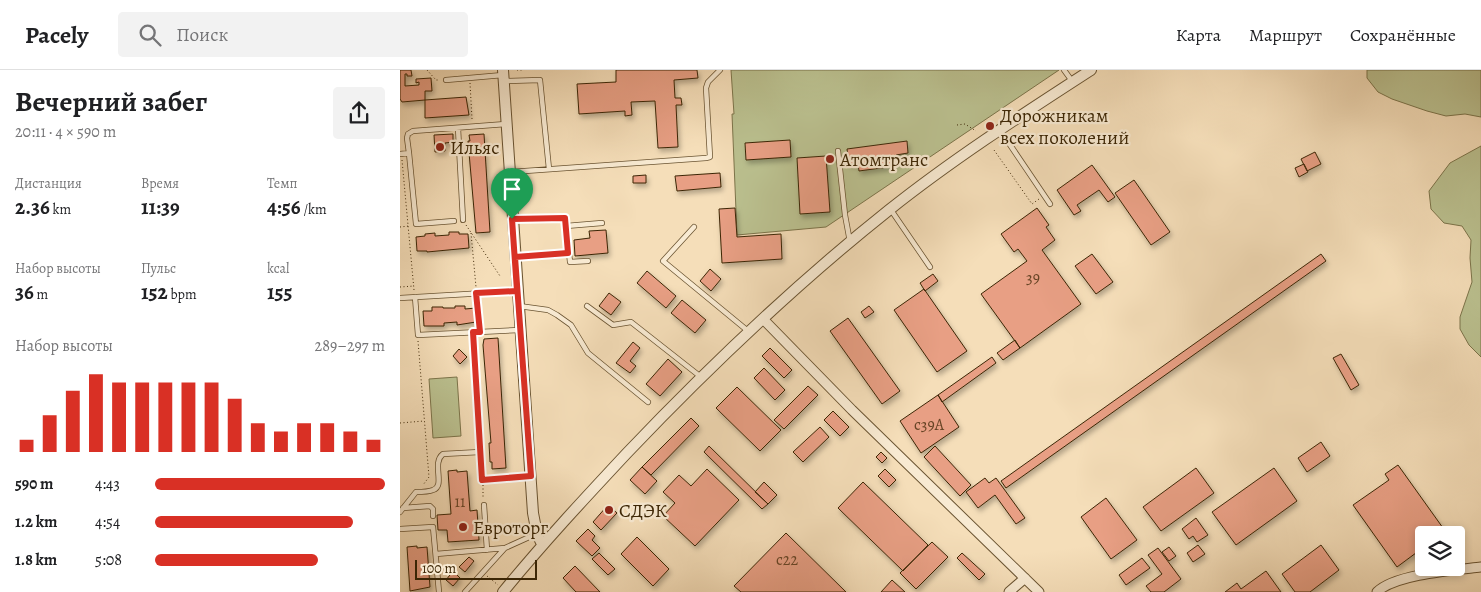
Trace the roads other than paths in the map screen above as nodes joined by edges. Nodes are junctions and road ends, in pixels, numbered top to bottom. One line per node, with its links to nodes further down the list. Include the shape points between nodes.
1 (720, 70): 13 (lane, via 706,88 710,157)
2 (1064, 70): 6 (lane)
3 (1087, 72): 6 (street)
4 (503, 75): 5 (lane); 7 (street); 13 (lane, via 540,80)
5 (446, 80)
6 (1073, 82): 9 (street)
7 (506, 124): 8 (lane); 14 (street)
8 (458, 128): 11 (lane, via 408,134); 18 (lane)
9 (1000, 130): 15 (lane); 16 (street)
10 (838, 151): 23 (lane)
11 (409, 153): 12 (lane); 19 (lane, via 416,224)
12 (401, 154)
13 (549, 169): 14 (lane)
14 (509, 172): 17 (street)
15 (1050, 204)
16 (890, 209): 23 (street); 27 (lane)
17 (512, 219): 21 (lane, via 564,217); 25 (street)
18 (463, 220)
19 (454, 221)
20 (602, 223): 21 (lane)
21 (566, 226): 24 (lane)
22 (694, 227): 36 (lane, via 663,261)
23 (850, 242): 33 (street)
24 (568, 253): 25 (lane); 26 (lane, via 570,262)
25 (515, 257): 28 (street)
26 (588, 261)
27 (930, 267)
28 (517, 291): 29 (lane); 31 (street)
29 (415, 297): 30 (lane); 35 (lane, via 418,335)
30 (400, 298)
31 (518, 306): 34 (street); 38 (lane, via 557,314 571,325 588,352)
32 (587, 306): 37 (lane, via 614,325 631,322)
33 (763, 320): 36 (street); 51 (street)
34 (520, 330): 35 (lane); 40 (street)
35 (473, 332): 39 (lane)
36 (749, 332): 37 (street)
37 (701, 377): 46 (street)
38 (648, 402)
39 (480, 452): 40 (lane, via 482,480); 42 (lane, via 443,454 438,461 437,488 416,492)
40 (531, 476): 45 (street)
41 (484, 505): 48 (lane)
42 (401, 510): 43 (lane, via 430,506)
43 (433, 516)
44 (400, 529): 49 (lane, via 433,528)
45 (537, 534): 46 (street); 47 (lane)
46 (542, 544): 52 (street)
47 (505, 548): 48 (lane); 54 (lane)
48 (487, 550): 49 (lane)
49 (436, 554): 53 (lane)
50 (1481, 567): 57 (street, via 1426,574 1384,585)
51 (1025, 578): 55 (street); 56 (street)
52 (502, 589)
53 (439, 592)
54 (465, 592)
55 (1009, 592)
56 (1039, 592)
57 (1378, 592)

